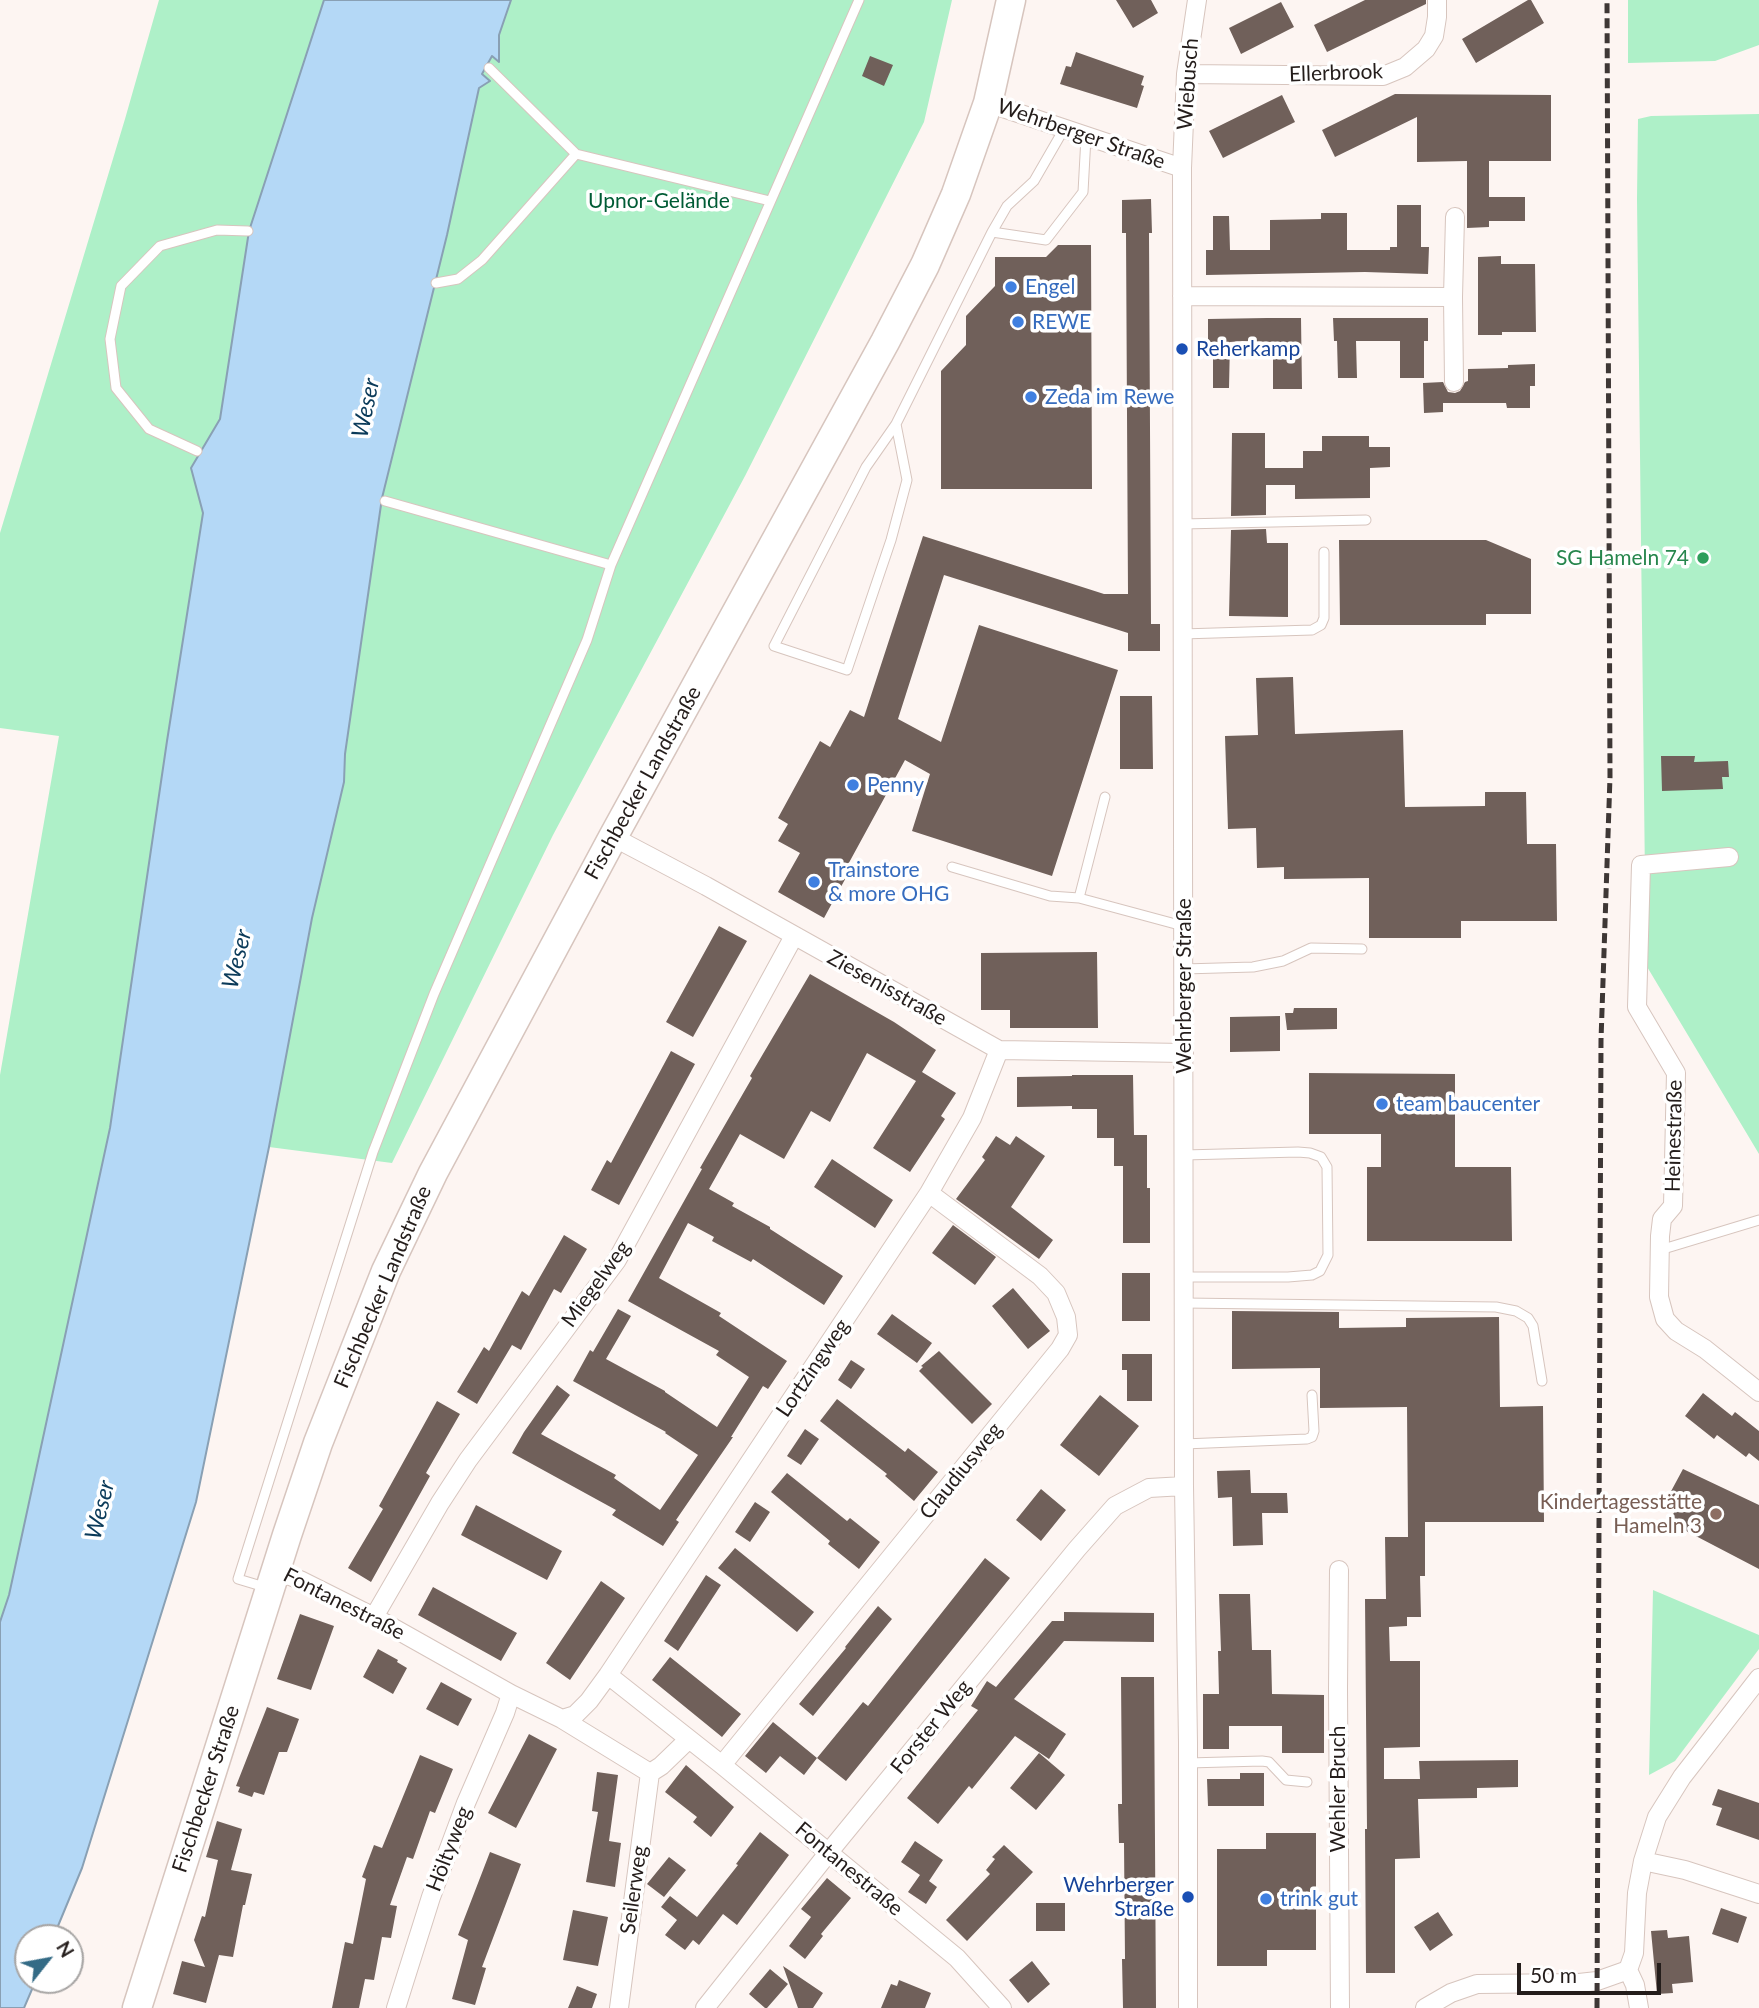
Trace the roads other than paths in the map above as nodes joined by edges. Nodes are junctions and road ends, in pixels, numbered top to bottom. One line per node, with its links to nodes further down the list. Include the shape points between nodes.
1 (859, 0): 12 (lane)
2 (1011, 0): 7 (main road, Fischbecker Landstraße)
3 (1197, 0): 6 (street, Wiebusch)
4 (1437, 0): 6 (street, Ellerbrook, via 1434,36 1426,49 1405,67 1383,76)
5 (489, 68): 10 (lane)
6 (1186, 74): 11 (street, Wiebusch)
7 (988, 103): 8 (street, Wehrberger Straße); 29 (main road, Fischbecker Landstraße, via 956,194 919,276)
8 (1064, 129): 9 (street, Wehrberger Straße); 15 (lane, via 1034,181 1007,206)
9 (1086, 137): 11 (street, Wehrberger Straße); 15 (lane, via 1083,192 1046,240)
10 (576, 154): 12 (lane); 16 (lane, via 482,260 458,279)
11 (1182, 168): 17 (street, Wehrberger Straße)
12 (770, 201): 26 (lane)
13 (1455, 217): 18 (street)
14 (248, 231): 21 (lane, via 216,230 160,246 121,286 110,339 117,388 149,429)
15 (992, 232): 20 (lane)
16 (436, 283)
17 (1182, 296): 18 (street); 24 (street, Wehrberger Straße)
18 (1452, 297): 19 (street)
19 (1454, 382)
20 (896, 424): 20 (lane, via 866,467 774,646 847,670 907,480)
21 (197, 451)
22 (385, 501): 26 (lane)
23 (1366, 520): 24 (lane)
24 (1182, 524): 27 (street, Wehrberger Straße)
25 (1324, 552): 27 (lane, via 1324,618 1312,631)
26 (611, 565): 51 (lane, via 587,640 434,994 373,1152 238,1579)
27 (1182, 634): 33 (street, Wehrberger Straße)
28 (1105, 797): 32 (lane)
29 (613, 837): 34 (street, Ziesenisstraße); 51 (main road, Fischbecker Landstraße, via 432,1173 386,1271 318,1443)
30 (1729, 857): 42 (street, Heinestraße, via 1641,865 1637,1007 1676,1073 1673,1206 1662,1219)
31 (952, 867): 32 (lane, via 1049,896)
32 (1079, 898): 33 (lane)
33 (1183, 926): 36 (street, Wehrberger Straße)
34 (794, 936): 37 (street, Ziesenisstraße); 52 (street, Miegelweg, via 617,1260 468,1460)
35 (1362, 949): 36 (lane, via 1311,948 1283,961 1253,967)
36 (1184, 969): 38 (street, Wehrberger Straße)
37 (999, 1050): 38 (street, Ziesenisstraße); 40 (street, Lortzingweg, via 972,1118)
38 (1184, 1053): 39 (street, Wehrberger Straße)
39 (1184, 1154): 43 (street, Wehrberger Straße); 43 (lane, via 1298,1152 1321,1157 1327,1167 1328,1255 1320,1271 1312,1275)
40 (929, 1193): 53 (street, Lortzingweg); 59 (street, Claudiusweg, via 1040,1276 1056,1293 1068,1335)
41 (1759, 1220): 42 (lane)
42 (1660, 1250): 46 (street, Heinestraße, via 1659,1297 1665,1319)
43 (1184, 1277): 44 (street, Wehrberger Straße)
44 (1184, 1303): 45 (lane, via 1496,1307 1516,1311 1533,1326); 48 (street, Wehrberger Straße)
45 (1542, 1381)
46 (1759, 1392)
47 (1312, 1395): 48 (lane, via 1314,1431 1307,1439)
48 (1184, 1444): 49 (street, Wehrberger Straße)
49 (1184, 1486): 58 (street, Wehrberger Straße); 62 (street, Forster Weg, via 1149,1488 1115,1506)
50 (1339, 1570): 72 (street, Wehler Bruch)
51 (272, 1579): 52 (street, Fontanestraße, via 300,1580); 66 (main road, Fischbecker Straße)
52 (374, 1617): 55 (street, Fontanestraße)
53 (608, 1675): 56 (street, via 575,1715); 57 (street, Fontanestraße)
54 (1759, 1678): 63 (street, via 1682,1777 1657,1817)
55 (511, 1694): 56 (street, Fontanestraße); 67 (street, Höltyweg, via 431,1897)
56 (562, 1719): 60 (street, Fontanestraße)
57 (689, 1739): 59 (street, Fontanestraße); 60 (street)
58 (1188, 1763): 61 (lane, via 1269,1762 1286,1780); 71 (street, Wehrberger Straße)
59 (722, 1765): 62 (street, Fontanestraße)
60 (650, 1773): 68 (street, Seilerweg)
61 (1307, 1782)
62 (829, 1852): 69 (street, Forster Weg); 70 (street, Fontanestraße, via 957,1958)
63 (1643, 1861): 64 (street); 65 (street, via 1634,1953)
64 (1759, 1895)
65 (1628, 1970): 73 (street, via 1579,1983 1477,1984); 74 (street)
66 (137, 2008)
67 (396, 2008)
68 (619, 2008)
69 (705, 2008)
70 (1002, 2008)
71 (1188, 2008)
72 (1340, 2008)
73 (1425, 2008)
74 (1639, 2008)

